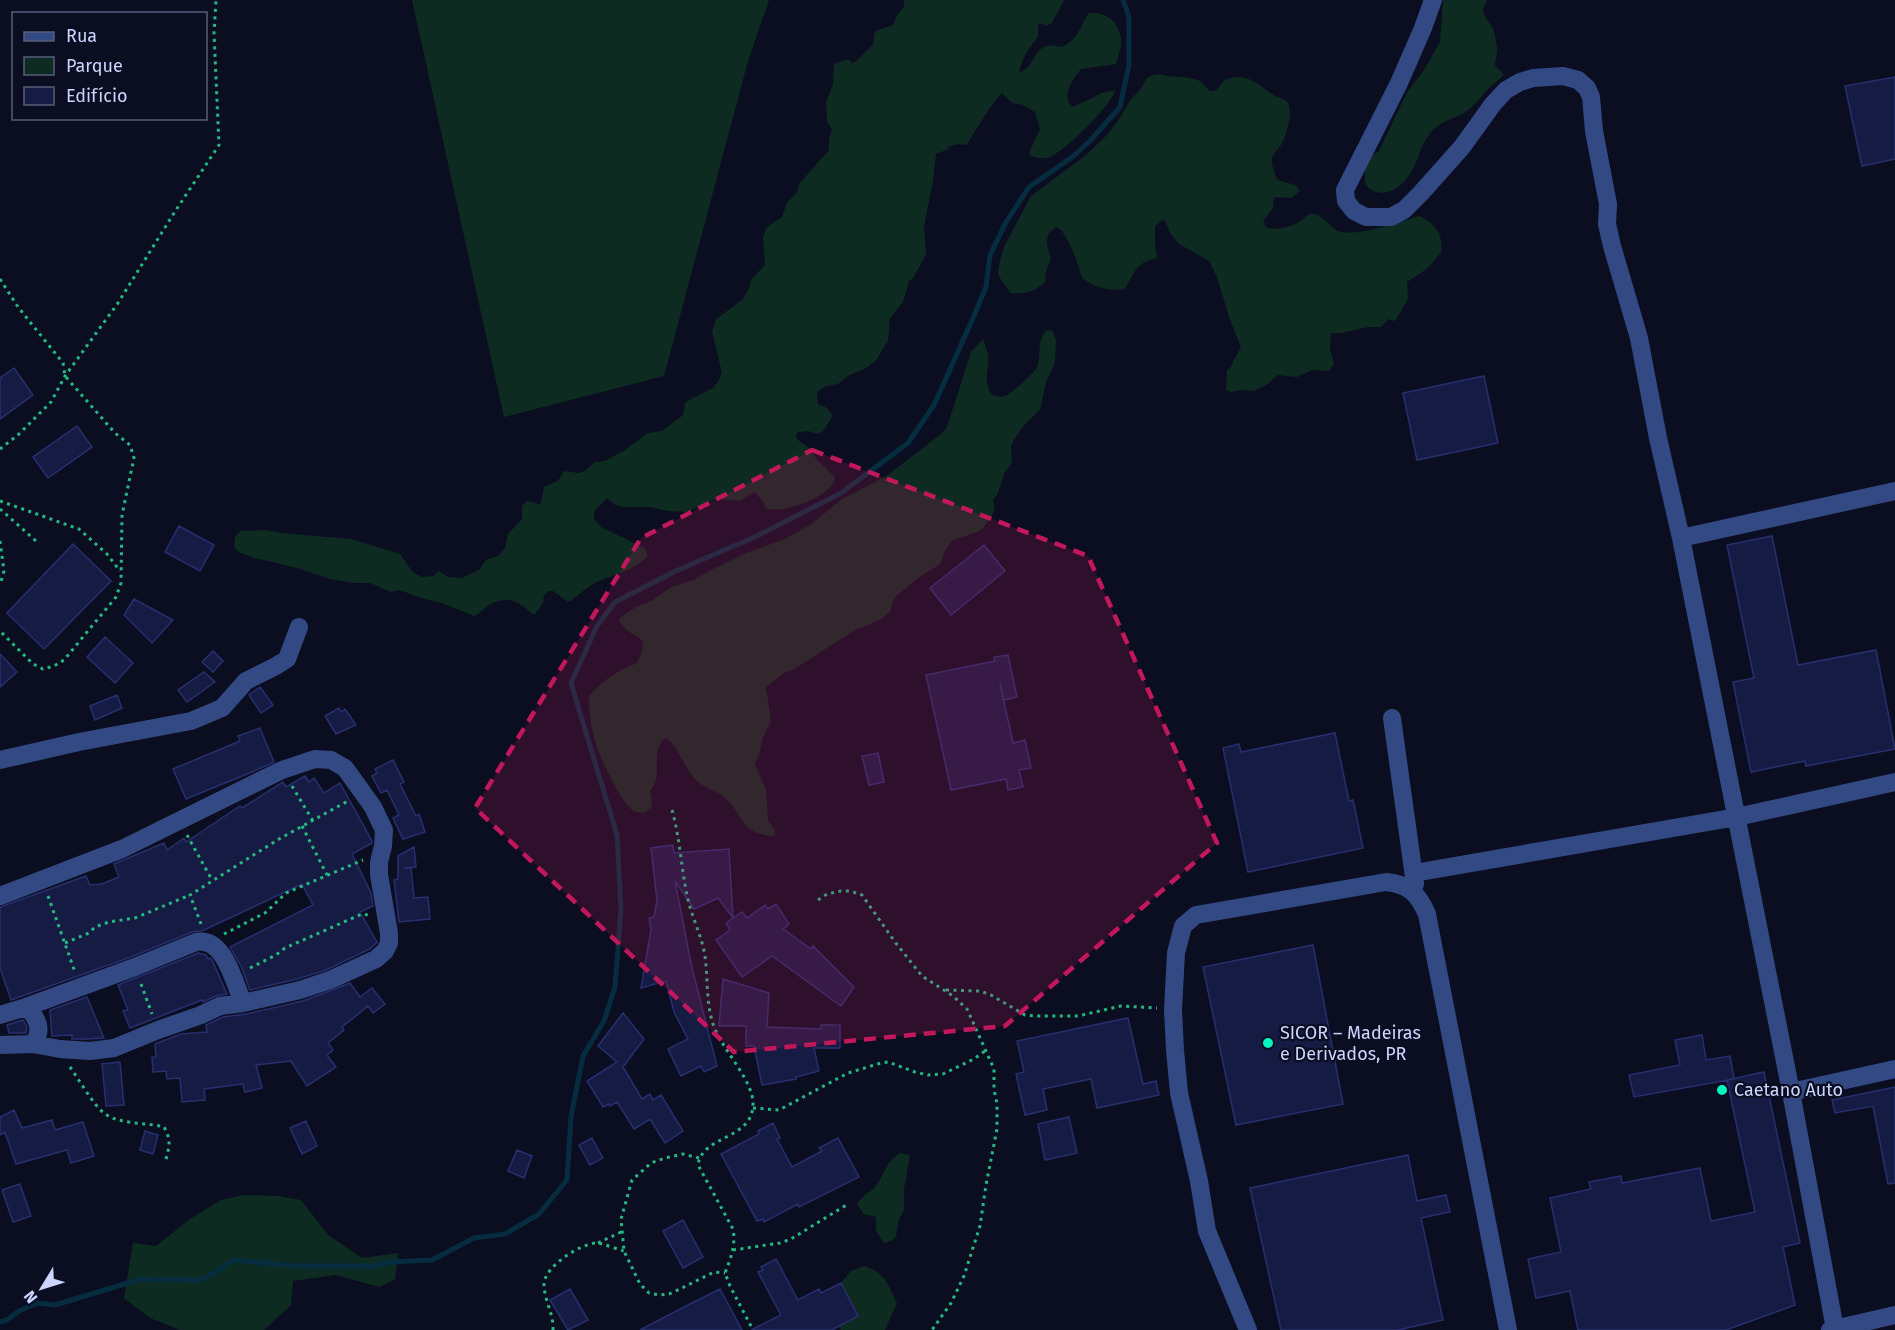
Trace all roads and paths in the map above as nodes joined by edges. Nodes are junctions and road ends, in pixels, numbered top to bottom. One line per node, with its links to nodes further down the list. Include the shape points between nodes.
1 (216, 0): 4 (path, via 219,145 118,303)
2 (1433, 0): 9 (street, via 1403,74 1345,190 1346,201 1366,217 1391,217 1404,210 1462,147 1493,104 1520,82 1563,76 1578,80 1587,88 1608,204 1607,224 1639,338)
3 (0, 279): 4 (path, via 63,363)
4 (65, 376): 5 (path, via 51,402); 12 (path, via 130,445 134,458 122,515)
5 (0, 449)
6 (1895, 491): 9 (street)
7 (0, 501): 12 (path, via 79,529)
8 (0, 509): 11 (path)
9 (1681, 538): 22 (street)
10 (0, 541): 13 (path, via 4,571)
11 (36, 541)
12 (121, 572): 15 (path, via 116,597 64,660 54,666 43,669 33,664)
13 (0, 585)
14 (299, 627): 17 (street, via 287,658 246,681 222,708 191,721)
15 (0, 631)
16 (1392, 718): 27 (street)
17 (0, 760)
18 (282, 770): 20 (street, via 315,759 331,760 345,768); 23 (street); 24 (path)
19 (1895, 782): 22 (street)
20 (363, 792): 24 (path); 26 (street, via 384,830)
21 (672, 810): 53 (path, via 687,896 705,955 710,1012 719,1037 751,1090)
22 (1737, 817): 27 (street); 52 (street)
23 (179, 821): 29 (street, via 122,849); 30 (path)
24 (313, 821): 25 (path)
25 (302, 826): 28 (path); 30 (path)
26 (381, 852): 28 (path); 35 (street, via 379,875)
27 (1414, 873): 32 (street)
28 (327, 875): 36 (path, via 286,893 265,913)
29 (43, 880): 33 (street); 37 (path)
30 (212, 880): 31 (path)
31 (190, 895): 36 (path); 37 (path, via 135,918 95,927)
32 (1415, 895): 44 (street, via 1406,886 1386,882 1196,915 1182,926 1176,953); 67 (street, via 1427,914)
33 (0, 896)
34 (818, 900): 41 (path, via 841,891 862,895 922,976)
35 (385, 916): 39 (path, via 362,914); 42 (street, via 389,943 376,959 320,983)
36 (208, 942): 38 (street, via 196,942); 39 (street, via 224,957)
37 (65, 944): 40 (path)
38 (135, 967): 40 (street); 46 (path)
39 (232, 977): 42 (street)
40 (81, 987): 43 (street)
41 (943, 990): 44 (path, via 980,991 1025,1015 1078,1016 1121,1006); 50 (path, via 967,1009)
42 (243, 1003): 46 (street, via 220,1006)
43 (26, 1007): 45 (street); 47 (street, via 39,1023)
44 (1173, 1011): 66 (street, via 1179,1092 1207,1231)
45 (0, 1015)
46 (158, 1030): 49 (street, via 114,1048)
47 (33, 1044): 48 (street); 49 (street)
48 (0, 1045)
49 (60, 1049): 55 (path, via 105,1114 164,1127 170,1144)
50 (985, 1051): 53 (path, via 943,1074 928,1075 881,1063 848,1073 779,1110); 65 (path, via 994,1069 998,1129 980,1226 964,1276)
51 (1895, 1069): 52 (street)
52 (1791, 1092): 68 (street)
53 (753, 1108): 54 (path, via 740,1129)
54 (699, 1158): 57 (path, via 674,1156 651,1163 639,1172 629,1190); 59 (path, via 701,1172 734,1228)
55 (165, 1163)
56 (848, 1204): 59 (path, via 791,1239)
57 (621, 1232): 58 (path); 60 (path)
58 (598, 1243): 60 (path); 64 (path, via 569,1255 548,1272 544,1290)
59 (733, 1250): 61 (path)
60 (624, 1251): 61 (path, via 640,1284 649,1293 660,1295 714,1272)
61 (725, 1273): 63 (path)
62 (1895, 1315): 68 (street)
63 (752, 1329)
64 (553, 1330)
65 (932, 1330)
66 (1248, 1330)
67 (1508, 1330)
68 (1833, 1330)

